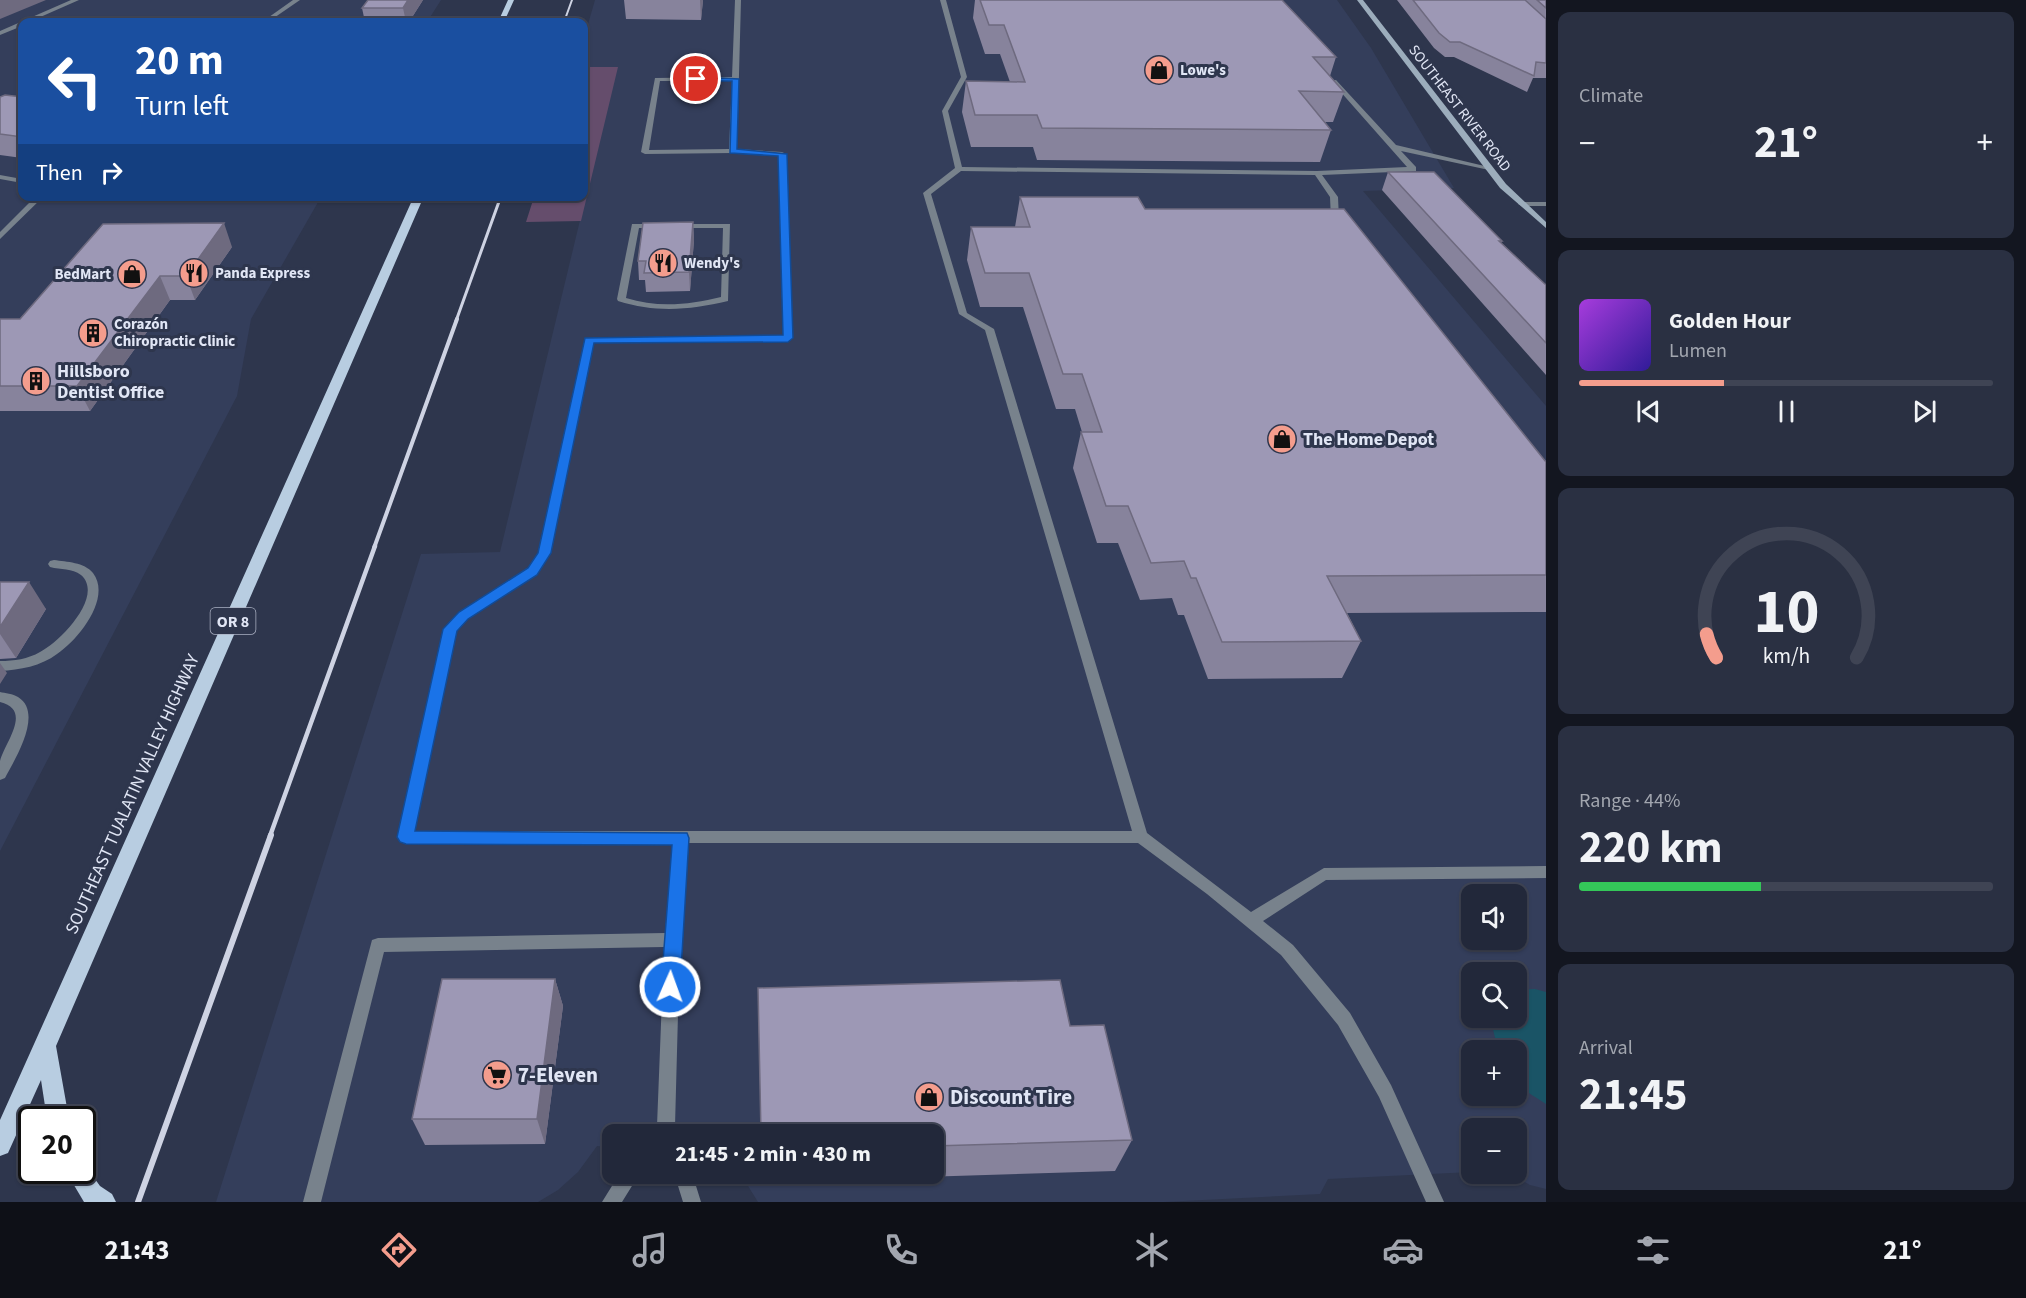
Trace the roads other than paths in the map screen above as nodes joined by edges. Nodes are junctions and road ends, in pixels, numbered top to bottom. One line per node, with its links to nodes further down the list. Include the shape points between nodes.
1 (76, 0): 7 (street)
2 (297, 0): 8 (street)
3 (511, 0): 9 (main road)
4 (738, 0): 13 (street)
5 (943, 0): 17 (street, via 964,77 945,111)
6 (1360, 0): 16 (main road, SOUTHEAST RIVER ROAD)
7 (35, 18)
8 (271, 18)
9 (503, 18)
10 (18, 26): 11 (street)
11 (0, 33)
12 (1324, 69): 14 (street)
13 (735, 79): 15 (street); 15 (street, via 657,79 645,152)
14 (1393, 147): 16 (street); 18 (street, via 1413,169)
15 (733, 151): 34 (street, via 782,154 788,338 589,340 545,553 532,572 464,615 450,629 406,837)
16 (1489, 168): 23 (main road, SOUTHEAST RIVER ROAD)
17 (959, 169): 18 (street); 33 (street, via 927,193 936,228 963,314 989,329)
18 (1317, 173): 27 (street, via 1334,197 1335,219)
19 (0, 177): 20 (street)
20 (18, 180)
21 (35, 201): 28 (street)
22 (417, 201): 38 (main road, SOUTHEAST TUALATIN VALLEY HIGHWAY / OR 8)
23 (1522, 204): 24 (street); 26 (main road, SOUTHEAST RIVER ROAD)
24 (1546, 204)
25 (635, 226): 25 (street, via 621,299 644,307 695,306 725,299 727,226)
26 (1546, 226)
27 (1342, 228)
28 (0, 237)
29 (54, 564): 30 (street, via 85,572 94,583 94,596 76,630 54,651 25,664)
30 (0, 666)
31 (0, 697): 32 (street, via 17,704 23,714 22,730)
32 (0, 774)
33 (1141, 837): 34 (street); 36 (street)
34 (681, 838): 37 (street)
35 (1546, 872): 36 (street, via 1324,874)
36 (1250, 921): 49 (street, via 1287,950 1344,1019 1385,1091)
37 (672, 940): 40 (street); 46 (street, via 378,945)
38 (46, 1046): 39 (main road); 41 (main road, SOUTHEAST TUALATIN VALLEY HIGHWAY / OR 8)
39 (56, 1106)
40 (664, 1124)
41 (0, 1145)
42 (85, 1184): 45 (main road)
43 (623, 1184): 47 (street)
44 (686, 1184): 48 (street)
45 (104, 1202)
46 (312, 1202)
47 (611, 1202)
48 (692, 1202)
49 (1435, 1202)

